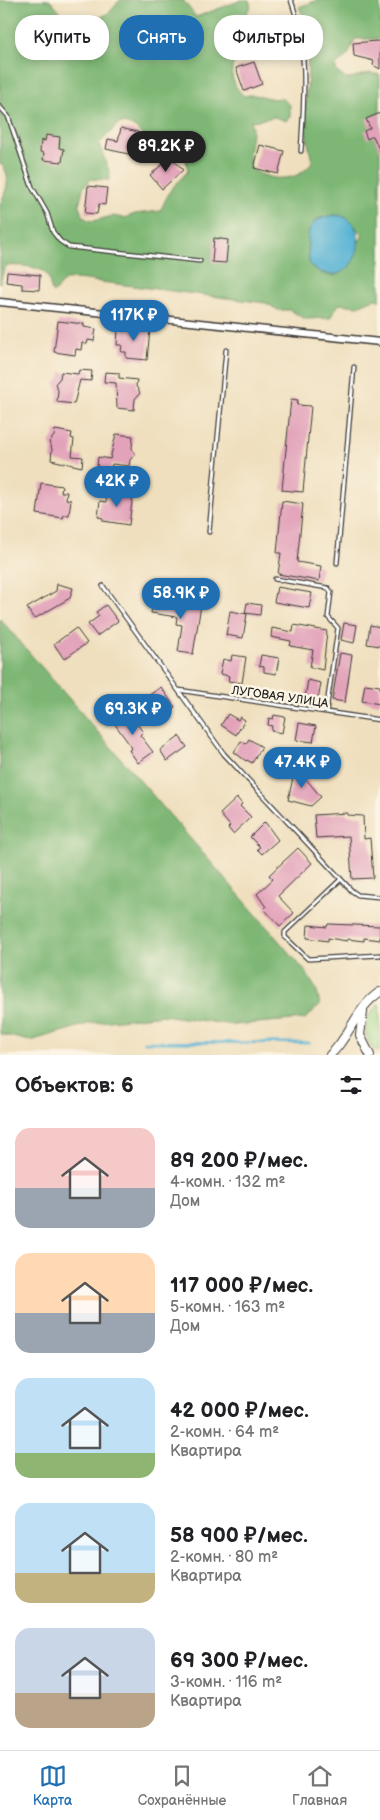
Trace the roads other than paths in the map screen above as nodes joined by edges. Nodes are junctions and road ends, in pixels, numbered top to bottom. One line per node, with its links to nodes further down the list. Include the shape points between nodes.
1 (292, 0): 3 (lane, via 300,28 304,72)
2 (0, 107): 4 (lane, via 8,116 32,187 60,241 69,247)
3 (301, 151)
4 (200, 261)
5 (0, 302): 6 (street)
6 (380, 342)
7 (226, 350): 9 (lane)
8 (354, 366): 10 (lane)
9 (209, 532)
10 (336, 563)
11 (275, 579): 14 (lane, via 328,588 331,592 328,617 338,628)
12 (103, 586): 13 (lane)
13 (177, 690): 14 (lane, ЛУГОВАЯ УЛИЦА); 16 (lane, via 224,754)
14 (326, 712): 15 (lane, ЛУГОВАЯ УЛИЦА)
15 (380, 720)
16 (340, 880): 17 (lane, via 358,894); 18 (lane, via 285,932 285,937 308,959)
17 (380, 897)
18 (380, 955)
19 (380, 992): 20 (street)
20 (367, 1003): 21 (street); 22 (street, via 360,1035)
21 (330, 1055)
22 (370, 1055)

